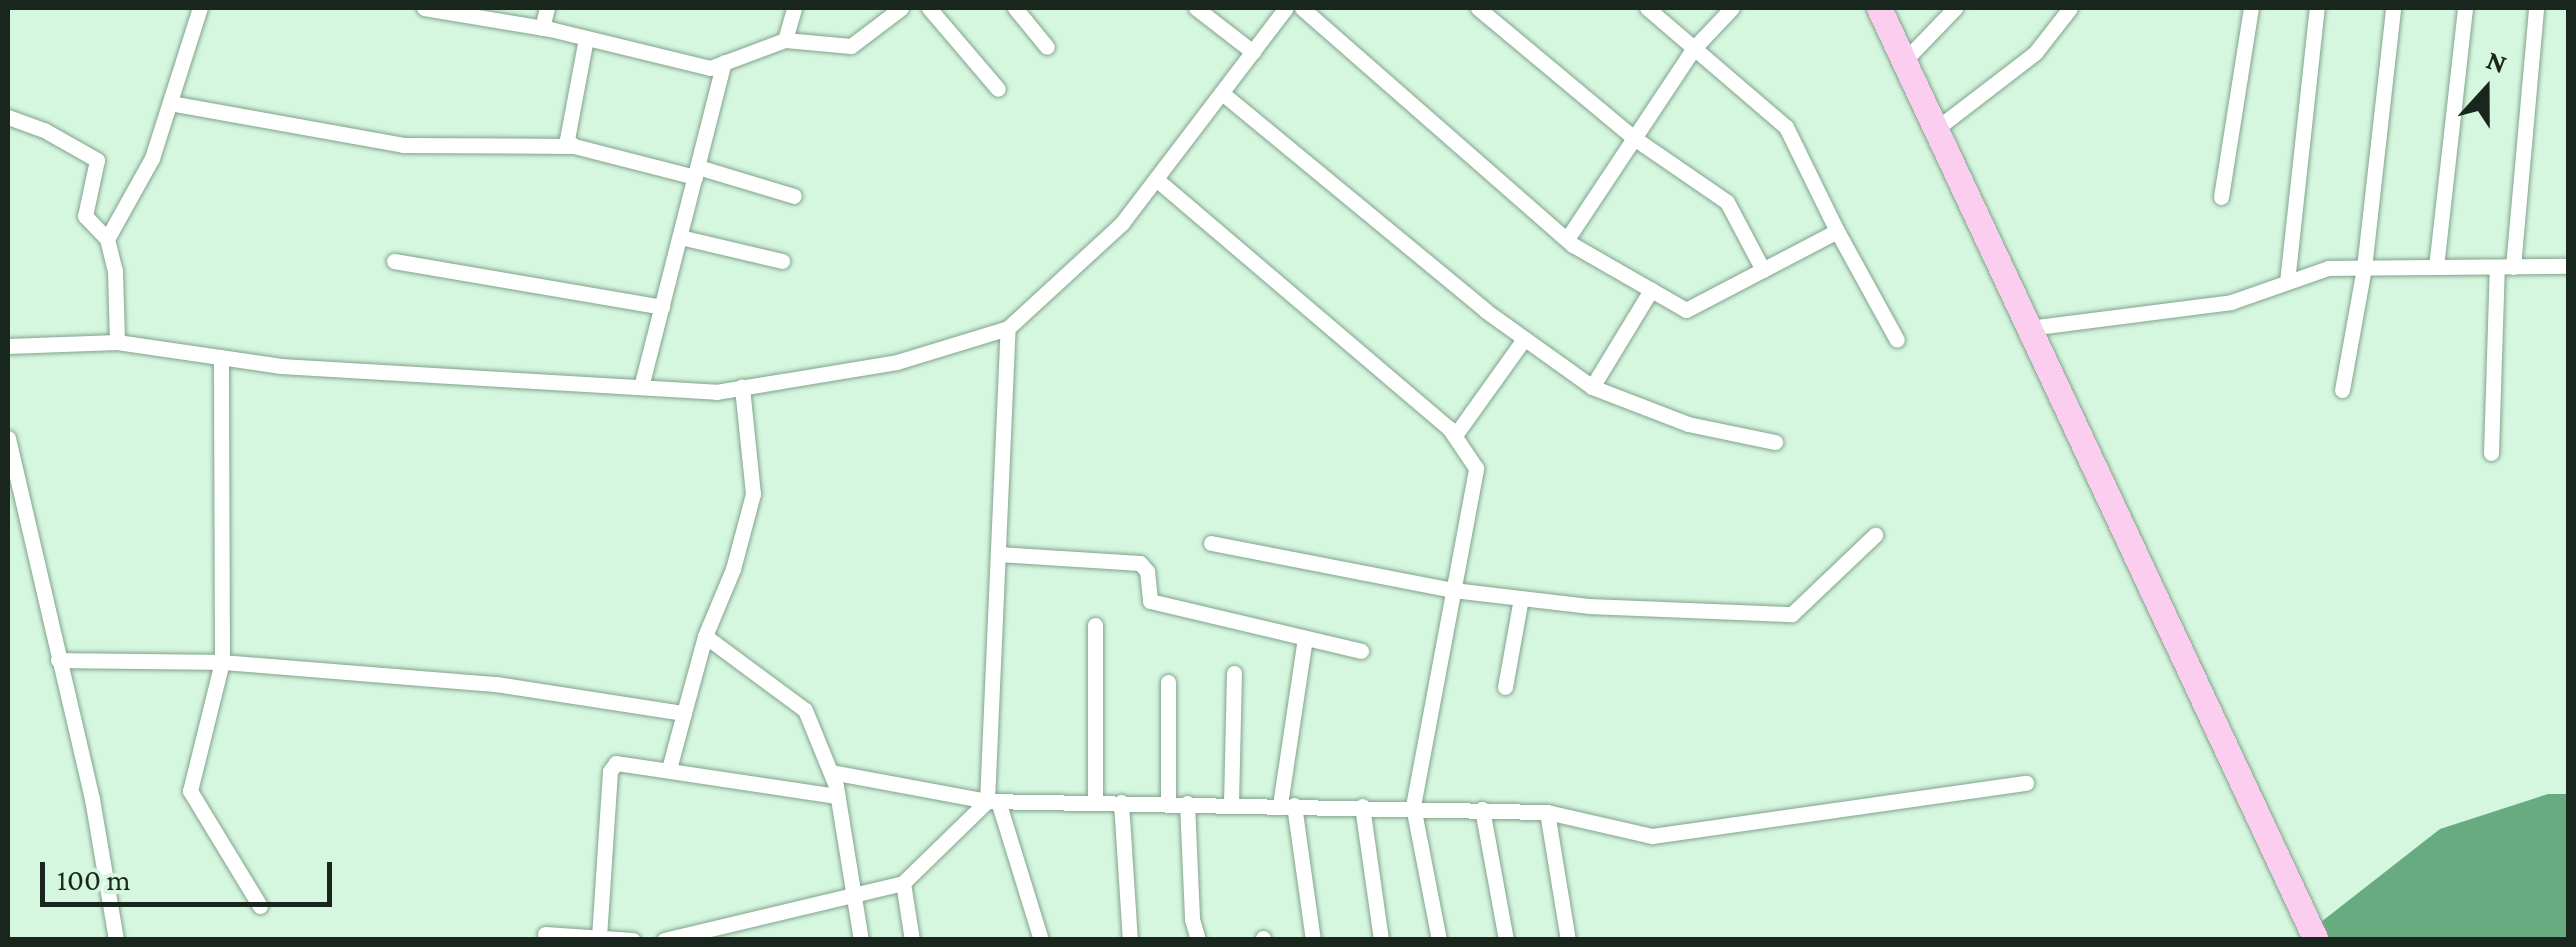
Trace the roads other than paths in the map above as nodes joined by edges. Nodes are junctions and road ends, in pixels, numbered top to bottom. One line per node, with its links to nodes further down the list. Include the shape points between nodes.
1 (200, 8): 32 (street)
2 (424, 8): 22 (street)
3 (547, 8): 22 (street)
4 (794, 8): 24 (street)
5 (901, 8): 24 (street, via 851,46)
6 (928, 8): 30 (street)
7 (1196, 8): 27 (street)
8 (1286, 8): 27 (street)
9 (1302, 8): 44 (street)
10 (1478, 8): 35 (street)
11 (1647, 8): 26 (street)
12 (1732, 8): 26 (street)
13 (1880, 8): 28 (main road)
14 (1956, 8): 28 (street)
15 (2070, 8): 34 (street, via 2035,52)
16 (2252, 8): 40 (street)
17 (2317, 8): 52 (street)
18 (2393, 8): 50 (street)
19 (2464, 8): 48 (street)
20 (2536, 8): 49 (street)
21 (1021, 10): 25 (street)
22 (542, 28): 23 (street)
23 (586, 38): 29 (street, via 710,68); 36 (street, via 566,135)
24 (785, 40): 29 (street)
25 (1047, 47)
26 (1694, 48): 35 (street); 41 (street, via 1786,127)
27 (1253, 52): 31 (street)
28 (1904, 61): 34 (main road)
29 (724, 62): 37 (street)
30 (998, 89)
31 (1222, 92): 38 (street); 57 (street)
32 (170, 102): 36 (street, via 403,145); 43 (street, via 152,158)
33 (8, 117): 43 (street, via 97,160 85,216)
34 (1936, 129): 56 (main road)
35 (1634, 138): 44 (street); 51 (street, via 1727,202)
36 (574, 146): 37 (street)
37 (696, 172): 39 (street); 42 (street)
38 (1156, 179): 55 (street, via 1122,224); 66 (street)
39 (794, 196)
40 (2220, 197)
41 (1836, 231): 51 (street); 58 (street)
42 (680, 237): 46 (street); 54 (street)
43 (107, 238): 59 (street)
44 (1567, 238): 53 (street)
45 (394, 261): 54 (street)
46 (782, 261)
47 (2568, 266): 49 (street)
48 (2436, 267): 49 (street); 50 (street)
49 (2505, 267): 69 (street)
50 (2364, 268): 52 (street, via 2328,268); 65 (street)
51 (1762, 270): 53 (street, via 1686,310)
52 (2288, 282): 56 (street, via 2230,302)
53 (1651, 290): 63 (street)
54 (662, 307): 62 (street)
55 (1008, 328): 64 (street, via 897,362); 73 (street)
56 (2029, 328): 119 (main road)
57 (1524, 339): 63 (street); 66 (street, via 1456,434)
58 (1897, 340)
59 (117, 342): 60 (street); 61 (street)
60 (8, 346)
61 (221, 357): 62 (street); 81 (street)
62 (642, 387): 64 (street)
63 (1592, 387): 68 (street, via 1688,424)
64 (742, 388): 77 (street, via 754,494)
65 (2342, 390)
66 (1449, 428): 74 (street, via 1476,468)
67 (8, 438): 70 (street)
68 (1775, 442)
69 (2491, 453)
70 (15, 508): 80 (street)
71 (1875, 535): 75 (street, via 1792,614)
72 (1212, 543): 74 (street)
73 (998, 554): 78 (street, via 1140,564 1150,601); 90 (street)
74 (1453, 590): 75 (street); 98 (street)
75 (1521, 598): 84 (street)
76 (1095, 625): 91 (street)
77 (705, 636): 85 (street); 87 (street, via 806,710)
78 (1305, 638): 79 (street); 96 (street)
79 (1361, 651)
80 (58, 660): 81 (street); 107 (street, via 92,799)
81 (222, 662): 85 (street, via 496,684); 103 (street, via 190,791)
82 (1234, 674): 95 (street)
83 (1168, 682): 93 (street)
84 (1504, 686)
85 (684, 713): 86 (street)
86 (670, 768): 89 (street); 105 (street, via 620,761 612,766)
87 (830, 772): 89 (street); 90 (street)
88 (2026, 783): 100 (street, via 1652,836)
89 (838, 796): 102 (street)
90 (992, 801): 91 (street); 101 (street); 106 (street)
91 (1095, 802): 92 (street)
92 (1121, 802): 93 (street); 112 (street)
93 (1168, 803): 94 (street)
94 (1187, 803): 95 (street); 113 (street)
95 (1231, 804): 96 (street)
96 (1287, 805): 97 (street); 114 (street)
97 (1362, 806): 98 (street); 115 (street)
98 (1413, 806): 99 (street); 116 (street)
99 (1482, 809): 100 (street); 117 (street)
100 (1547, 812): 118 (street)
101 (903, 884): 102 (street); 111 (street)
102 (853, 895): 109 (street); 110 (street)
103 (260, 906)
104 (545, 934): 105 (street)
105 (599, 938): 108 (street)
106 (1037, 939)
107 (116, 940)
108 (633, 940)
109 (664, 940)
110 (861, 940)
111 (912, 940)
112 (1130, 940)
113 (1198, 940)
114 (1313, 940)
115 (1381, 940)
116 (1439, 940)
117 (1506, 940)
118 (1568, 940)
119 (2316, 940)

